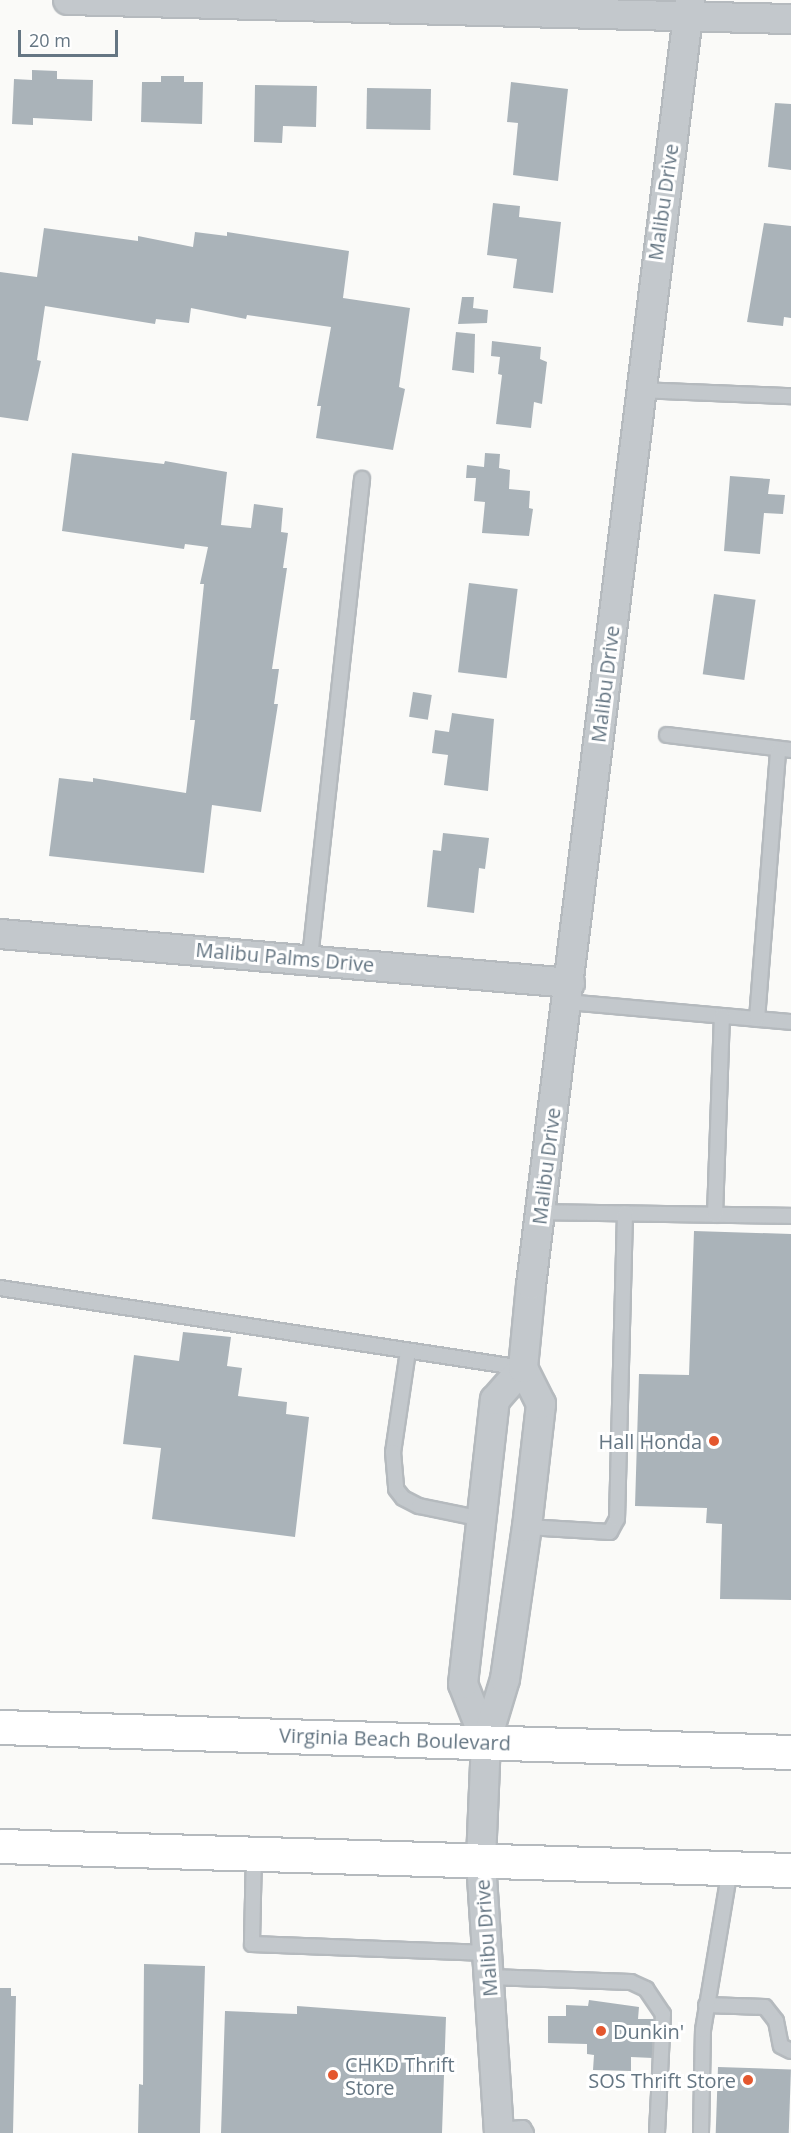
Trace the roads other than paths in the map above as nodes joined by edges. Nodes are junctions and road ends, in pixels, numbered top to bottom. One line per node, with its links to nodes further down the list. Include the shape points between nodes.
1 (68, 0): 2 (street)
2 (295, 3): 3 (street)
3 (689, 8): 4 (street); 5 (street, Malibu Drive)
4 (791, 19)
5 (639, 390): 6 (lane); 12 (street, Malibu Drive)
6 (791, 396)
7 (362, 479): 11 (lane)
8 (667, 735): 9 (lane)
9 (784, 750): 14 (lane)
10 (0, 934): 11 (street, Malibu Palms Drive)
11 (310, 958): 12 (street, Malibu Palms Drive)
12 (568, 992): 13 (lane); 16 (street, Malibu Drive)
13 (722, 1016): 14 (lane); 18 (lane)
14 (757, 1019): 15 (lane)
15 (791, 1022)
16 (540, 1212): 17 (lane); 22 (street, Malibu Drive)
17 (625, 1213): 18 (lane); 24 (lane, via 617,1519 610,1532)
18 (715, 1215): 19 (lane)
19 (791, 1216)
20 (0, 1288): 21 (lane)
21 (408, 1351): 22 (lane); 23 (lane, via 393,1452 396,1489 403,1498 419,1506)
22 (523, 1368): 23 (street, Malibu Drive, via 495,1400); 24 (street, Malibu Drive, via 541,1404)
23 (482, 1519): 26 (street, Malibu Drive, via 462,1683)
24 (527, 1527): 26 (street, Malibu Drive, via 505,1679)
25 (0, 1727): 26 (main road, Virginia Beach Boulevard)
26 (486, 1742): 27 (main road, Virginia Beach Boulevard); 30 (street, Malibu Drive)
27 (791, 1752)
28 (0, 1846): 29 (main road)
29 (254, 1853): 30 (main road); 33 (lane, via 252,1944)
30 (481, 1860): 31 (main road); 33 (street, Malibu Drive)
31 (730, 1868): 32 (main road); 34 (lane)
32 (791, 1870)
33 (488, 1965): 36 (street, Malibu Drive); 37 (lane, via 631,1982 646,1989 663,2014)
34 (706, 2005): 35 (lane, via 765,2007 776,2021 781,2046); 38 (lane)
35 (791, 2051)
36 (512, 2131)
37 (657, 2133)
38 (701, 2133)

